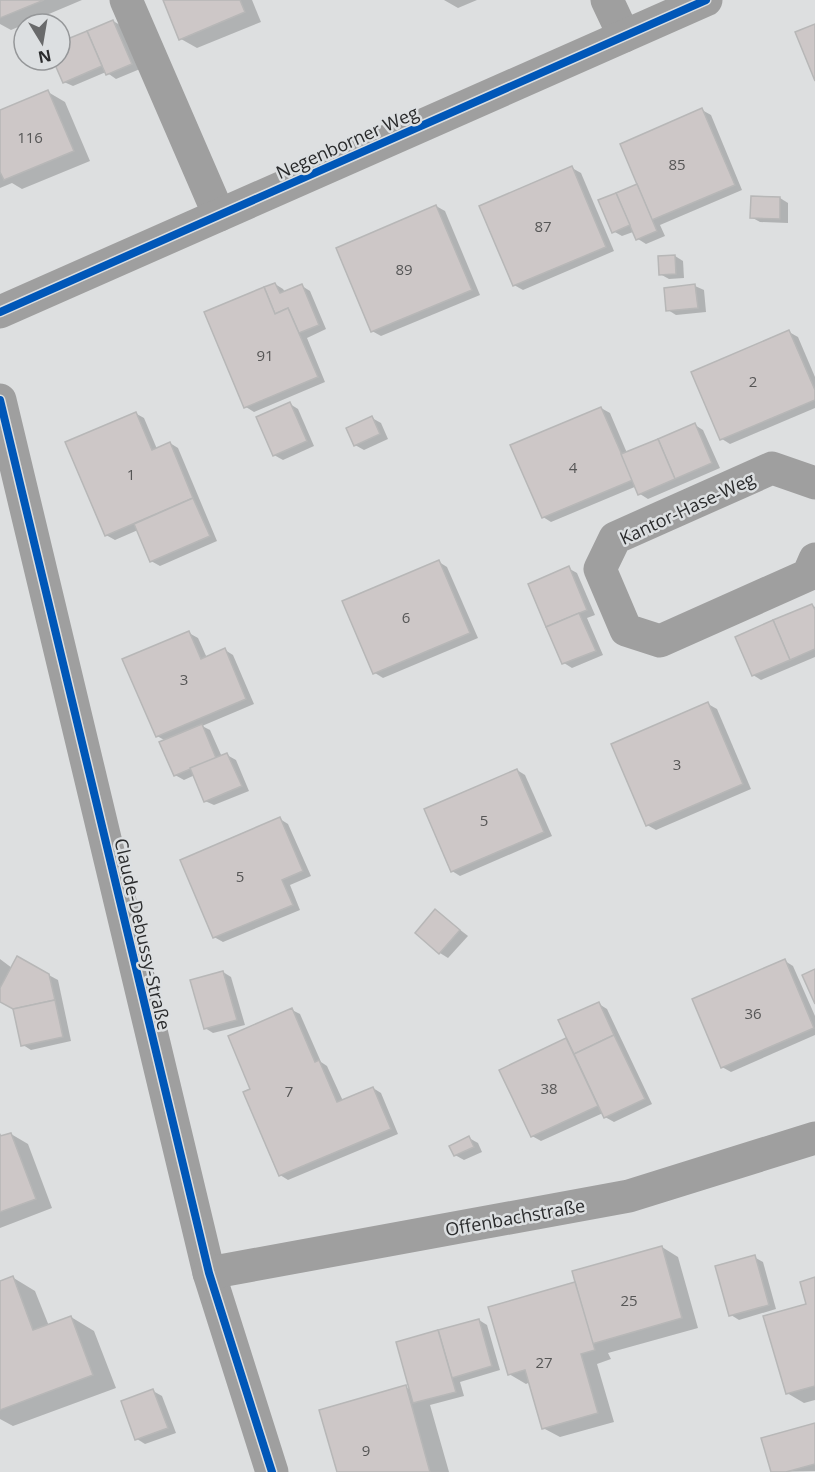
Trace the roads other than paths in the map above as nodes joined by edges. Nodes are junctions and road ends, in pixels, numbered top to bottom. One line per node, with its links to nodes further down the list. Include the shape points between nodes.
1 (126, 0): 5 (street)
2 (607, 0): 4 (street)
3 (706, 0): 4 (street, Negenborner Weg)
4 (624, 36): 5 (street, Negenborner Weg)
5 (219, 215): 6 (street, Negenborner Weg)
6 (0, 312)
7 (0, 400): 11 (street, Claude-Debussy-Straße)
8 (815, 483): 9 (street, Kantor-Hase-Weg, via 772,468 615,538 600,569 626,630 660,640 808,575)
9 (815, 559)
10 (815, 1138): 11 (street, Offenbachstraße, via 629,1196)
11 (209, 1273): 12 (street, Claude-Debussy-Straße)
12 (272, 1472)

